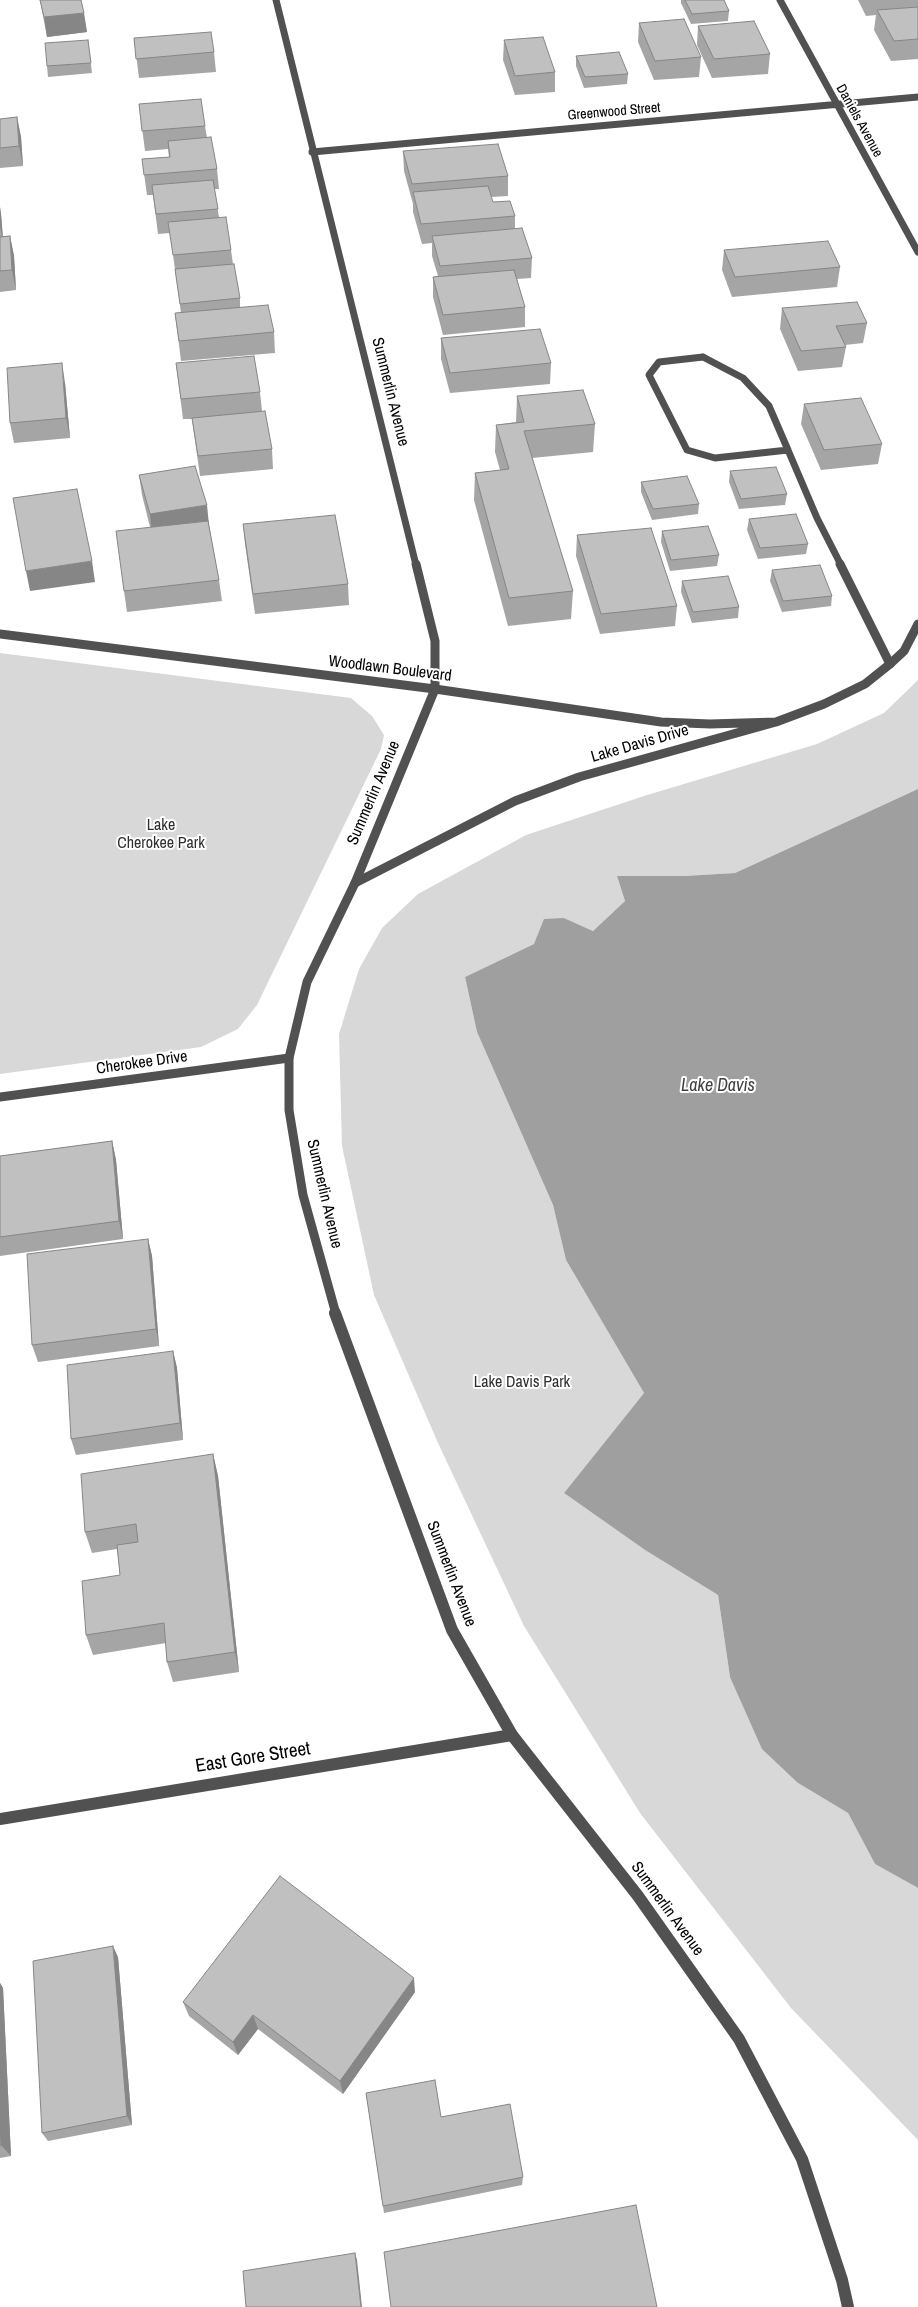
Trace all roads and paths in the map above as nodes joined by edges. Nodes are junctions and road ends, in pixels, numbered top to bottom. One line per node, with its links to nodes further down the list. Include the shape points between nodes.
1 (276, 0): 5 (street, Summerlin Avenue)
2 (780, 0): 4 (street, Daniels Avenue)
3 (918, 97): 4 (street, Greenwood Street)
4 (836, 104): 5 (street, Greenwood Street); 6 (street, Daniels Avenue)
5 (312, 152): 11 (street, Summerlin Avenue, via 434,641)
6 (918, 252)
7 (788, 450): 7 (street, via 768,406 743,378 703,358 659,362 650,375 687,450 715,458); 10 (street, via 817,518)
8 (918, 624): 10 (street, Lake Davis Drive, via 904,651)
9 (0, 634): 11 (street, Woodlawn Boulevard)
10 (890, 664): 12 (street, Lake Davis Drive, via 865,684)
11 (436, 689): 12 (street, Woodlawn Boulevard, via 661,722); 13 (street, Summerlin Avenue)
12 (776, 722): 13 (street, Lake Davis Drive, via 579,777 515,801)
13 (355, 883): 14 (street, Summerlin Avenue, via 307,982)
14 (289, 1058): 15 (street, Cherokee Drive); 16 (street, Summerlin Avenue, via 289,1110 303,1195 335,1312 452,1630)
15 (0, 1098)
16 (512, 1735): 17 (street, East Gore Street); 18 (street, Summerlin Avenue, via 638,1896 739,2039 802,2159)
17 (0, 1819)
18 (848, 2307)

